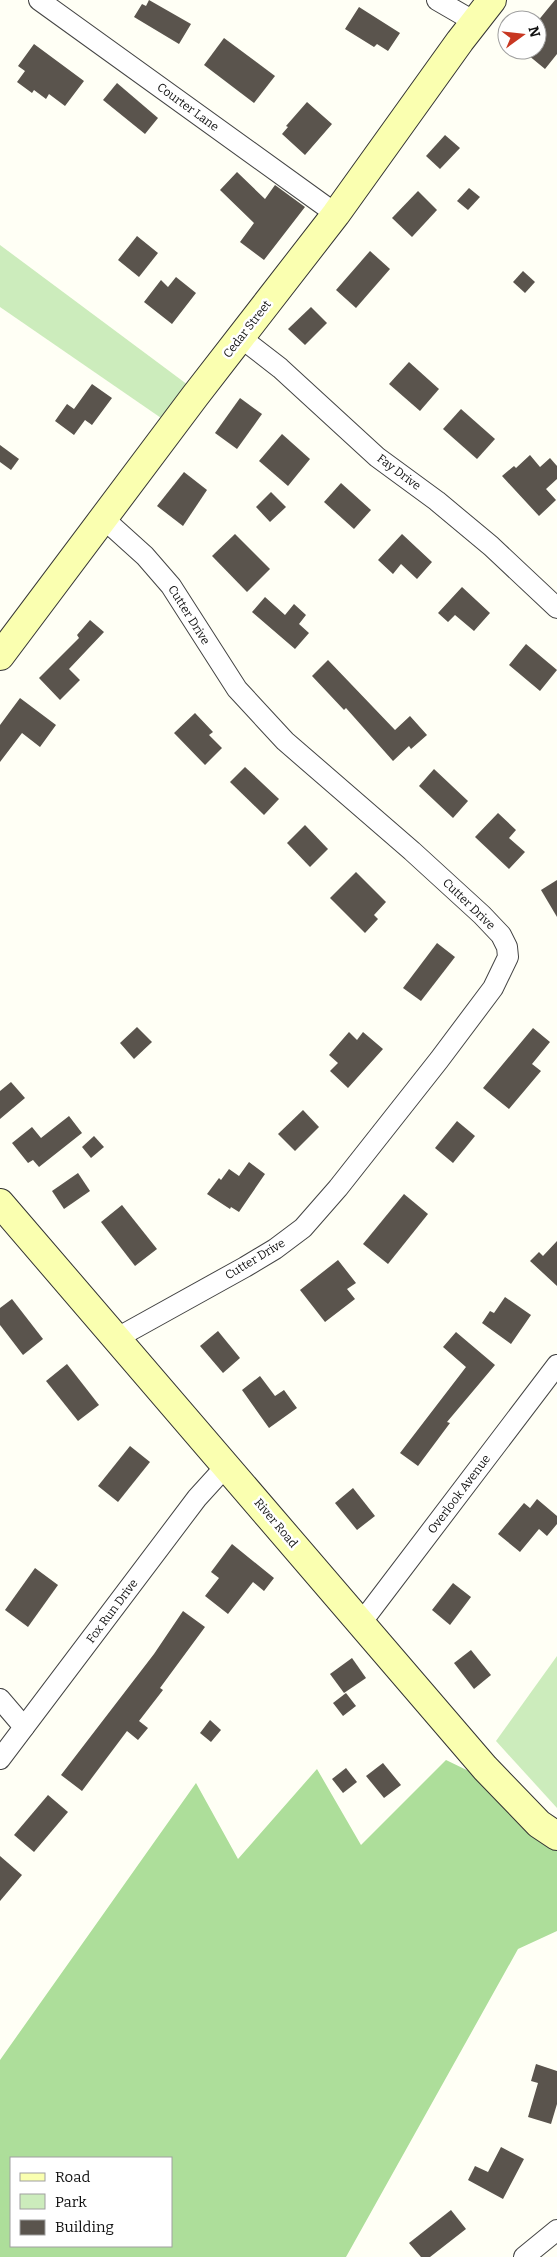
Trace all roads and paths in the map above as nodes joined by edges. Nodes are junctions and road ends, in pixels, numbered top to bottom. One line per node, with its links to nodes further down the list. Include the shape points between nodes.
1 (39, 0): 5 (street, Courter Lane)
2 (437, 0): 4 (street)
3 (492, 0): 4 (street, Cedar Street)
4 (475, 22): 5 (street, Cedar Street)
5 (336, 214): 6 (street, Cedar Street)
6 (240, 337): 7 (street, Cedar Street); 8 (street, Fay Drive, via 280,368 377,457 437,500 491,546)
7 (104, 519): 9 (street, Cedar Street); 11 (street, Cutter Drive, via 145,556 171,586 224,670 285,741 482,915 501,935 508,957 493,988 439,1060 303,1228 260,1258)
8 (557, 608)
9 (0, 656)
10 (0, 1203): 11 (street, River Road)
11 (117, 1338): 13 (street, River Road)
12 (557, 1365): 14 (street, Overlook Avenue)
13 (227, 1465): 14 (street, River Road); 16 (street, Fox Run Drive, via 197,1498)
14 (360, 1623): 18 (street, River Road, via 484,1768 539,1824)
15 (0, 1699): 16 (street)
16 (24, 1727): 17 (street, Fox Run Drive)
17 (0, 1759)
18 (557, 1836)
19 (557, 2230): 20 (street)
20 (524, 2257)

